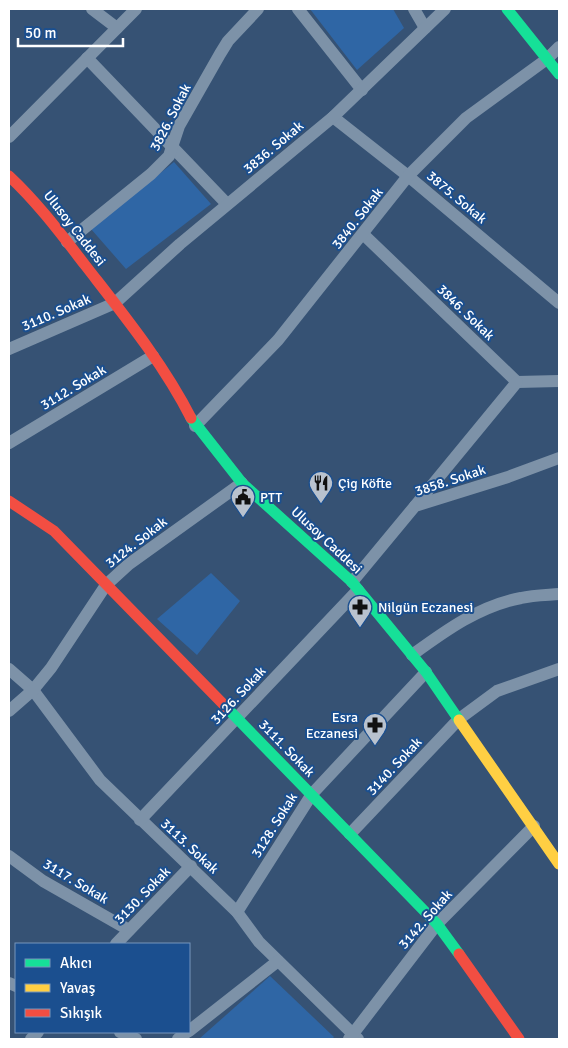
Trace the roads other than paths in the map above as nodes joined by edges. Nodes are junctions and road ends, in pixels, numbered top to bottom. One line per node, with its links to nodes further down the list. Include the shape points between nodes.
1 (92, 9): 8 (street)
2 (136, 9): 8 (street)
3 (258, 9): 17 (street, 3826. Sokak, via 228,41 179,126)
4 (298, 9): 14 (street)
5 (414, 9): 9 (street)
6 (445, 9): 9 (street, 3836. Sokak)
7 (507, 9): 12 (street)
8 (117, 28): 11 (street)
9 (425, 28): 14 (street, 3836. Sokak)
10 (559, 46): 12 (street, 3840. Sokak)
11 (87, 58): 16 (street); 17 (street)
12 (547, 59): 13 (street); 19 (street, 3840. Sokak, via 466,118)
13 (559, 74)
14 (362, 90): 15 (street, 3836. Sokak)
15 (334, 117): 19 (street, 3875. Sokak); 20 (street, 3836. Sokak)
16 (9, 137)
17 (172, 146): 20 (street); 22 (street, 3826. Sokak, via 169,156 151,174)
18 (9, 176): 22 (street, Ulusoy Caddesi, via 32,197)
19 (408, 176): 21 (street, 3840. Sokak); 23 (street, 3875. Sokak)
20 (228, 204): 24 (street, 3836. Sokak)
21 (364, 234): 28 (street, 3846. Sokak); 29 (street, 3840. Sokak, via 278,340)
22 (68, 242): 24 (street, Ulusoy Caddesi)
23 (559, 302)
24 (115, 303): 25 (street, 3110. Sokak); 26 (street, Ulusoy Caddesi)
25 (9, 349)
26 (154, 356): 29 (street, Ulusoy Caddesi); 30 (street, 3112. Sokak)
27 (559, 381): 28 (street)
28 (516, 382): 34 (street)
29 (195, 426): 32 (street, Ulusoy Caddesi)
30 (9, 443)
31 (559, 458): 34 (street, 3858. Sokak)
32 (242, 483): 35 (street, 3124. Sokak, via 129,564); 36 (street, Ulusoy Caddesi)
33 (9, 501): 35 (street, 3111. Sokak, via 54,531)
34 (415, 506): 36 (street, 3858. Sokak)
35 (106, 585): 42 (street, 3124. Sokak); 44 (street, 3111. Sokak)
36 (355, 586): 38 (street, Ulusoy Caddesi); 44 (street, 3126. Sokak)
37 (559, 594): 38 (street, via 521,598 481,611 451,627)
38 (412, 655): 41 (street, Ulusoy Caddesi)
39 (9, 669): 42 (street, 3113. Sokak)
40 (559, 669): 45 (street, 3140. Sokak, via 497,691)
41 (426, 672): 45 (street, Ulusoy Caddesi); 46 (street, 3128. Sokak)
42 (33, 690): 43 (street, 3124. Sokak); 47 (street, 3113. Sokak, via 100,780)
43 (9, 711)
44 (238, 718): 46 (street, 3111. Sokak); 47 (street, 3126. Sokak)
45 (459, 719): 48 (street, Ulusoy Caddesi); 49 (street, 3140. Sokak)
46 (312, 794): 49 (street, 3111. Sokak); 53 (street, 3128. Sokak)
47 (140, 820): 52 (street, 3113. Sokak)
48 (534, 826): 51 (street, Ulusoy Caddesi); 54 (street, 3142. Sokak)
49 (350, 834): 54 (street, 3111. Sokak)
50 (9, 856): 55 (street, 3117. Sokak, via 44,881)
51 (559, 864)
52 (191, 866): 53 (street, 3113. Sokak); 55 (street, 3130. Sokak)
53 (237, 912): 57 (street, 3113. Sokak)
54 (437, 924): 60 (street, 3142. Sokak); 62 (street, 3111. Sokak)
55 (129, 930): 56 (street, 3130. Sokak)
56 (117, 943)
57 (278, 961): 58 (street); 60 (street, 3113. Sokak)
58 (190, 1029)
59 (122, 1033): 61 (street)
60 (353, 1038)
61 (136, 1039)
62 (520, 1039)

